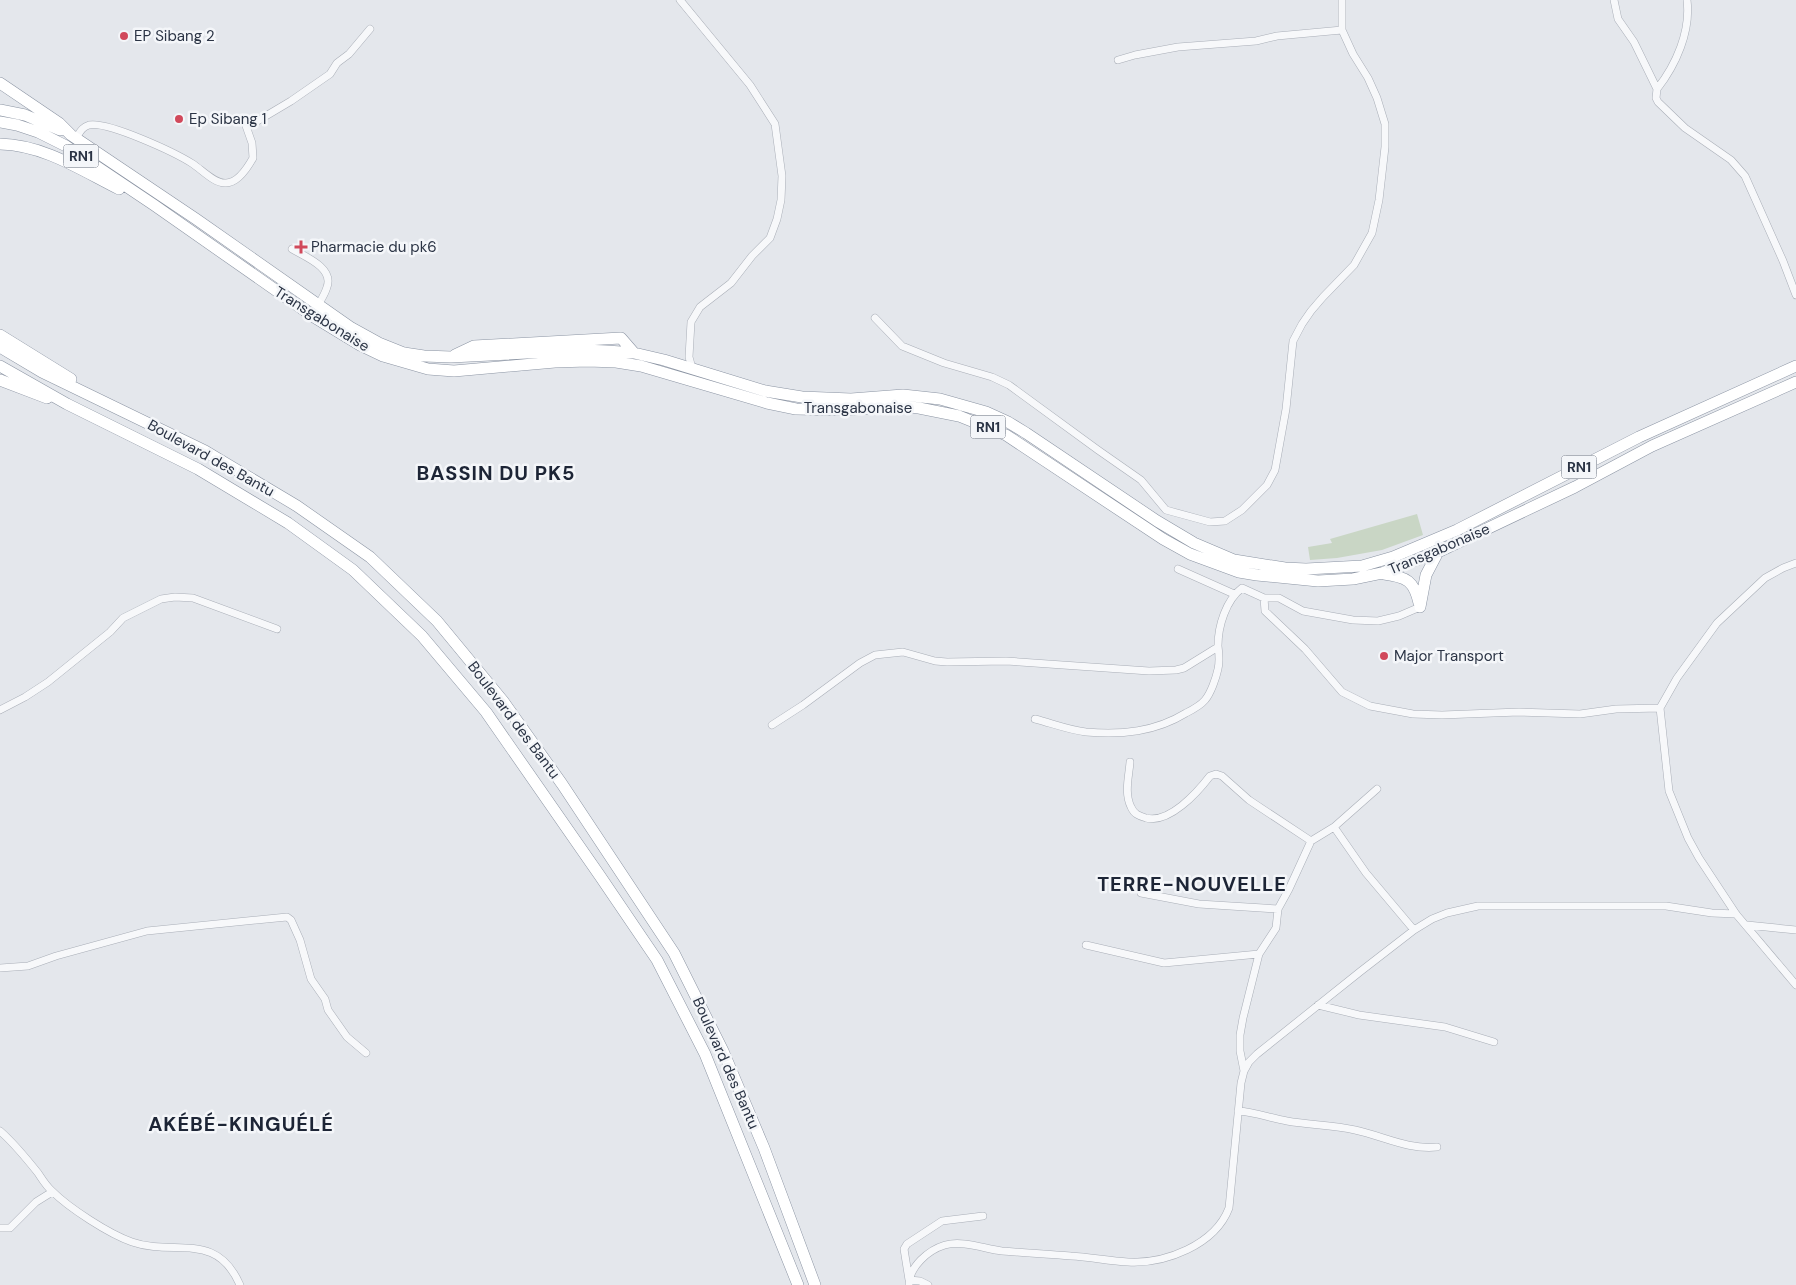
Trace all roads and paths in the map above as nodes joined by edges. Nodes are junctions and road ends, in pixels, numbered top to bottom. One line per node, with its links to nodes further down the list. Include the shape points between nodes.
1 (680, 0): 23 (street, via 750,85 775,124 782,176 781,200 770,238 731,283 700,308 692,322 689,357)
2 (1342, 0): 6 (street)
3 (1614, 0): 9 (street, via 1618,19 1634,42)
4 (1687, 0): 9 (street, via 1686,25 1680,48 1673,65)
5 (370, 29): 12 (street, via 330,74 292,101 246,126 253,158 235,181 223,183 166,150 104,127 91,125)
6 (1342, 30): 7 (street, via 1178,47); 28 (street, via 1368,78 1385,124 1381,187 1372,233 1354,264 1323,296 1293,342 1279,454 1267,485 1242,510 1221,522)
7 (1118, 60)
8 (0, 83): 12 (highway, via 59,123)
9 (1656, 88): 16 (street, via 1656,98 1664,109 1730,160 1745,176)
10 (0, 110): 12 (highway, Transgabonaise / RN1, via 25,115)
11 (0, 122): 14 (highway, Transgabonaise / RN1, via 38,132 66,146)
12 (73, 137): 17 (highway, Transgabonaise / RN1)
13 (0, 144): 14 (highway, via 48,154 129,194)
14 (142, 197): 33 (highway, Transgabonaise / RN1, via 320,321 360,345 399,362 454,371 616,362 796,409 902,406 941,412 1006,435 1162,538 1207,561 1239,572 1318,581)
15 (292, 249): 17 (street, via 327,274 328,286)
16 (1796, 295)
17 (318, 305): 23 (highway, Transgabonaise / RN1, via 378,343 424,356 583,350 634,354)
18 (875, 318): 28 (street, via 902,346 1009,385 1141,480)
19 (0, 335): 26 (highway)
20 (0, 348): 26 (highway, Boulevard des Bantu)
21 (0, 366): 27 (highway, Boulevard des Bantu)
22 (1796, 366): 29 (highway, Transgabonaise / RN1, via 1639,437 1457,530 1393,557 1362,566 1306,569 1234,560 1194,543)
23 (692, 368): 29 (highway, Transgabonaise / RN1, via 789,396 832,399 921,396 986,412 1026,433)
24 (0, 380): 27 (highway)
25 (1796, 382): 30 (highway, Transgabonaise / RN1, via 1652,446)
26 (106, 402): 70 (highway, Boulevard des Bantu, via 205,451 297,506 370,557 437,621 503,701 674,953 722,1051 764,1148)
27 (67, 404): 69 (highway, Boulevard des Bantu, via 198,469 288,523 353,570 422,636 486,712 657,960 705,1054)
28 (1166, 510): 29 (street)
29 (1157, 521)
30 (1438, 552): 33 (highway, Transgabonaise / RN1); 36 (highway, via 1426,575)
31 (1796, 563): 39 (street, via 1765,578 1718,622 1677,678)
32 (1178, 569): 34 (street)
33 (1382, 573): 36 (highway, via 1409,581 1416,590)
34 (1234, 594): 35 (street, via 1242,588); 38 (street, via 1222,620)
35 (1264, 598): 36 (street, via 1279,598 1303,611 1354,620 1378,621); 39 (street, via 1265,611 1305,649 1332,683 1342,692 1370,706 1413,714 1442,715 1580,714)
36 (1420, 607)
37 (277, 629): 40 (street, via 193,598 160,599 123,618 48,682)
38 (1218, 646): 41 (street, via 1218,670 1205,700 1176,719 1152,729 1085,732); 42 (street, via 1184,668 1149,671 1006,661 947,662 903,652 875,655 860,662)
39 (1660, 708): 49 (street, via 1669,791 1699,858)
40 (0, 710)
41 (1035, 719)
42 (772, 725)
43 (1130, 762): 46 (street, via 1130,807 1140,817 1161,818 1176,810 1210,776 1216,774)
44 (1377, 789): 45 (street)
45 (1334, 828): 46 (street); 51 (street, via 1366,873)
46 (1311, 841): 48 (street)
47 (1141, 894): 48 (street, via 1199,904)
48 (1278, 910): 54 (street, via 1276,928)
49 (1736, 914): 50 (street); 51 (street, via 1712,914 1666,906 1478,906 1447,913)
50 (1747, 925): 52 (street); 56 (street)
51 (1414, 930): 57 (street)
52 (1796, 930)
53 (1086, 945): 54 (street, via 1164,964)
54 (1259, 954): 60 (street, via 1240,1035)
55 (0, 968): 59 (street, via 28,966 147,931 287,917 300,940 311,979 328,1010 347,1037)
56 (1796, 985)
57 (1318, 1005): 58 (street, via 1359,1015 1445,1027); 60 (street, via 1257,1054)
58 (1494, 1042)
59 (366, 1053)
60 (1244, 1071): 61 (street)
61 (1238, 1111): 63 (street, via 1284,1121 1352,1129 1412,1147); 67 (street, via 1229,1208 1218,1228 1194,1246 1171,1256 1127,1262 946,1245 914,1267)
62 (0, 1131): 64 (street, via 24,1155)
63 (1437, 1147)
64 (52, 1192): 66 (street, via 36,1202 10,1228); 68 (street, via 108,1231 132,1242 213,1253 225,1261)
65 (983, 1216): 67 (street, via 942,1221 907,1244 904,1249)
66 (0, 1228)
67 (909, 1283): 71 (street, via 920,1281)
68 (240, 1285)
69 (798, 1285)
70 (815, 1285)
71 (928, 1285)

